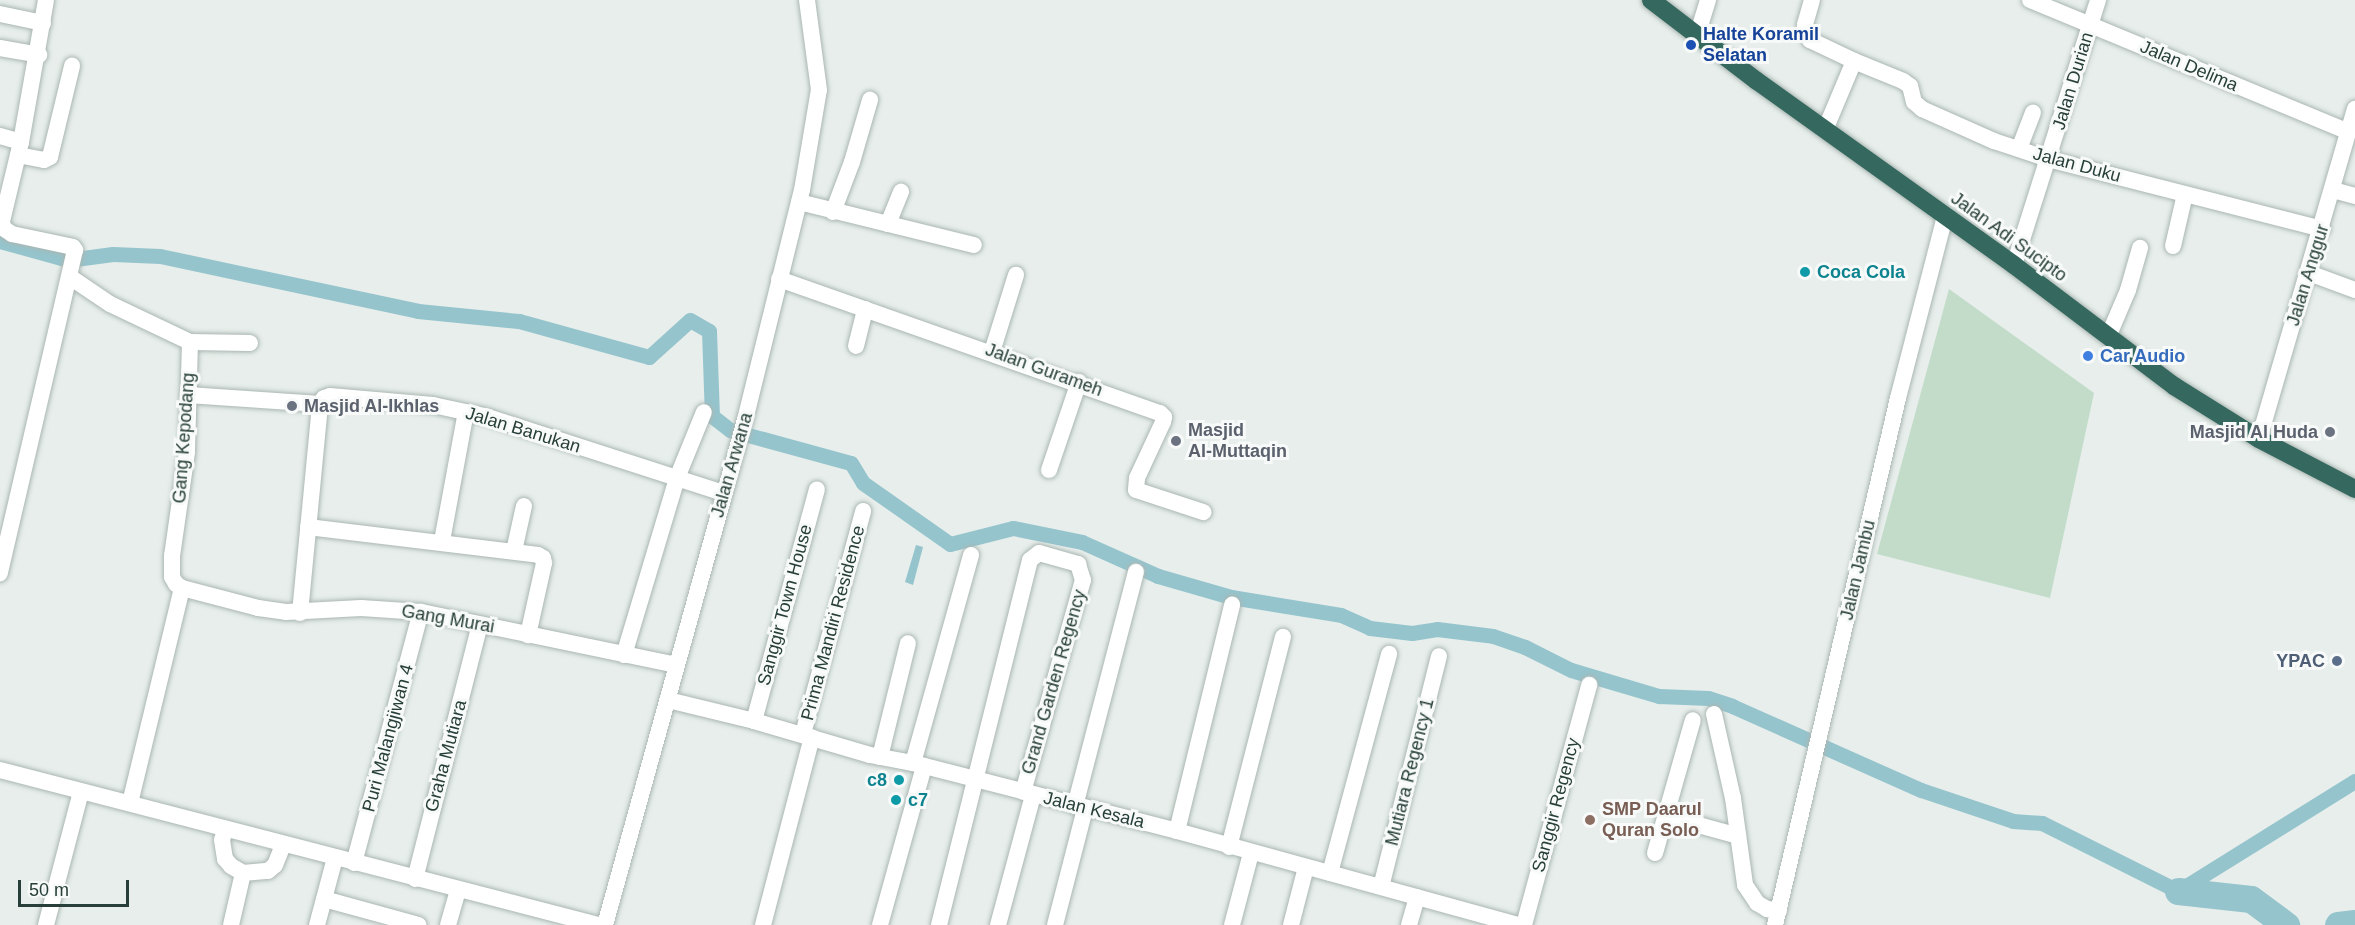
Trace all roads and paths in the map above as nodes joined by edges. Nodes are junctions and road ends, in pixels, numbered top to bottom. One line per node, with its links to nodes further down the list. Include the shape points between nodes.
1 (46, 0): 9 (street)
2 (807, 0): 29 (street, Jalan Arwana, via 819,90)
3 (1652, 0): 11 (highway, Jalan Adi Sucipto)
4 (1708, 0): 11 (street)
5 (1812, 0): 14 (street, Jalan Duku, via 1804,25 1810,40)
6 (2030, 0): 10 (street, Jalan Delima)
7 (2098, 0): 10 (street, Jalan Durian)
8 (0, 14): 9 (street)
9 (43, 23): 13 (street)
10 (2090, 25): 20 (street, Jalan Delima); 24 (street, Jalan Durian)
11 (1697, 36): 19 (highway, Jalan Adi Sucipto)
12 (0, 48): 13 (street)
13 (39, 55): 22 (street)
14 (1854, 61): 19 (street); 23 (street, Jalan Duku, via 1904,81 1922,109)
15 (72, 66): 22 (street, via 50,157 44,160)
16 (870, 100): 30 (street)
17 (2355, 109): 20 (street, Jalan Anggur)
18 (2033, 113): 23 (street)
19 (1825, 130): 31 (highway, Jalan Adi Sucipto)
20 (2348, 132): 25 (street, Jalan Anggur)
21 (0, 136): 22 (street)
22 (20, 148): 39 (street, via 3,228 12,234 73,247)
23 (2019, 149): 24 (street, Jalan Duku)
24 (2048, 159): 27 (street, Jalan Duku); 37 (street, Jalan Durian)
25 (2333, 190): 28 (street); 33 (street, Jalan Anggur)
26 (901, 192): 32 (street)
27 (2186, 194): 33 (street, Jalan Duku); 35 (street)
28 (2355, 196)
29 (799, 202): 30 (street); 41 (street, Jalan Arwana)
30 (833, 212): 32 (street)
31 (1945, 216): 37 (highway, Jalan Adi Sucipto); 114 (street, Jalan Jambu, via 1898,398)
32 (888, 224): 34 (street)
33 (2322, 229): 38 (street, Jalan Anggur)
34 (974, 245)
35 (2173, 246)
36 (2140, 248): 44 (street)
37 (2014, 265): 44 (highway, Jalan Adi Sucipto)
38 (2309, 273): 42 (street); 54 (street, Jalan Anggur)
39 (71, 274): 45 (street, via 110,303); 68 (street)
40 (1016, 275): 48 (street)
41 (779, 279): 43 (street, Jalan Gurameh); 59 (street, Jalan Arwana)
42 (2355, 290)
43 (866, 309): 47 (street); 48 (street, Jalan Gurameh)
44 (2108, 337): 54 (highway, Jalan Adi Sucipto, via 2183,392)
45 (190, 342): 46 (street); 50 (street, Gang Kepodang)
46 (250, 343)
47 (856, 346)
48 (992, 352): 49 (street, Jalan Gurameh)
49 (1078, 382): 55 (street); 62 (street, Jalan Gurameh, via 1164,417 1137,478 1136,490)
50 (188, 395): 51 (street, Jalan Banukan); 69 (street, Gang Kepodang, via 187,452 172,556 172,577)
51 (320, 404): 53 (street, Jalan Banukan, via 330,396 412,401); 63 (street)
52 (704, 411): 56 (street)
53 (466, 412): 56 (street, Jalan Banukan); 64 (street)
54 (2259, 439): 58 (highway, Jalan Adi Sucipto)
55 (1049, 470)
56 (677, 478): 59 (street, Jalan Banukan); 78 (street)
57 (817, 489): 85 (street, Sanggir Town House)
58 (2355, 489)
59 (723, 493): 80 (street, Jalan Arwana)
60 (524, 506): 65 (street)
61 (863, 511): 86 (street, Prima Mandiri Residence)
62 (1203, 512)
63 (308, 527): 64 (street); 72 (street)
64 (442, 541): 65 (street)
65 (514, 551): 74 (street, via 538,555 544,563)
66 (970, 555): 88 (street)
67 (1136, 572): 94 (street)
68 (0, 573)
69 (182, 588): 72 (street, Gang Murai, via 258,608); 93 (street)
70 (1233, 605): 97 (street)
71 (422, 612): 72 (street, Gang Murai, via 361,608); 74 (street, Gang Murai); 104 (street, Puri Malangjiwan 4)
72 (300, 613)
73 (478, 632): 108 (street, Graha Mutiara)
74 (528, 635): 78 (street, Gang Murai)
75 (1283, 637): 100 (street)
76 (908, 643): 87 (street)
77 (1389, 654): 107 (street)
78 (624, 655): 80 (street, Gang Murai)
79 (1439, 656): 109 (street, Mutiara Regency 1)
80 (677, 665): 82 (street, Jalan Arwana)
81 (1588, 685): 132 (street, Sanggir Regency)
82 (668, 700): 85 (street, Jalan Kesala); 122 (street, Jalan Arwana)
83 (1714, 714): 98 (street)
84 (1693, 720): 95 (street)
85 (754, 721): 86 (street, Jalan Kesala)
86 (807, 736): 87 (street, Jalan Kesala); 123 (street, Prima Mandiri Residence)
87 (880, 757): 88 (street, Jalan Kesala)
88 (918, 765): 90 (street, Jalan Kesala); 124 (street)
89 (1, 772): 91 (street)
90 (975, 780): 92 (street, Jalan Kesala); 92 (street, Grand Garden Regency, via 1030,560 1033,555 1045,554 1078,564 1083,580); 125 (street)
91 (81, 792): 93 (street); 116 (street)
92 (1028, 794): 94 (street, Jalan Kesala); 126 (street)
93 (130, 802): 96 (street)
94 (1080, 807): 97 (street, Jalan Kesala); 127 (street)
95 (1666, 816): 98 (street); 102 (street)
96 (225, 830): 99 (street); 106 (street, via 225,859)
97 (1176, 831): 100 (street, Jalan Kesala)
98 (1738, 836): 114 (street, via 1750,896)
99 (283, 845): 103 (street); 106 (street, via 275,865 268,871)
100 (1229, 847): 101 (street, Jalan Kesala)
101 (1251, 853): 105 (street, Jalan Kesala); 128 (street)
102 (1655, 853)
103 (335, 858): 104 (street); 112 (street)
104 (354, 863): 108 (street)
105 (1306, 867): 107 (street, Jalan Kesala); 129 (street)
106 (243, 873): 117 (street)
107 (1330, 873): 109 (street, Jalan Kesala)
108 (415, 879): 110 (street)
109 (1381, 887): 111 (street, Jalan Kesala)
110 (458, 889): 115 (street); 120 (street)
111 (1417, 897): 113 (street, Jalan Kesala); 130 (street)
112 (324, 899): 118 (street); 119 (street)
113 (1468, 918): 131 (street, Jalan Kesala)
114 (1777, 918)
115 (575, 923): 121 (street)
116 (46, 925)
117 (231, 925)
118 (317, 925)
119 (419, 925)
120 (448, 925)
121 (598, 925)
122 (605, 925)
123 (763, 925)
124 (880, 925)
125 (939, 925)
126 (998, 925)
127 (1055, 925)
128 (1232, 925)
129 (1290, 925)
130 (1409, 925)
131 (1519, 925)
132 (1524, 925)

